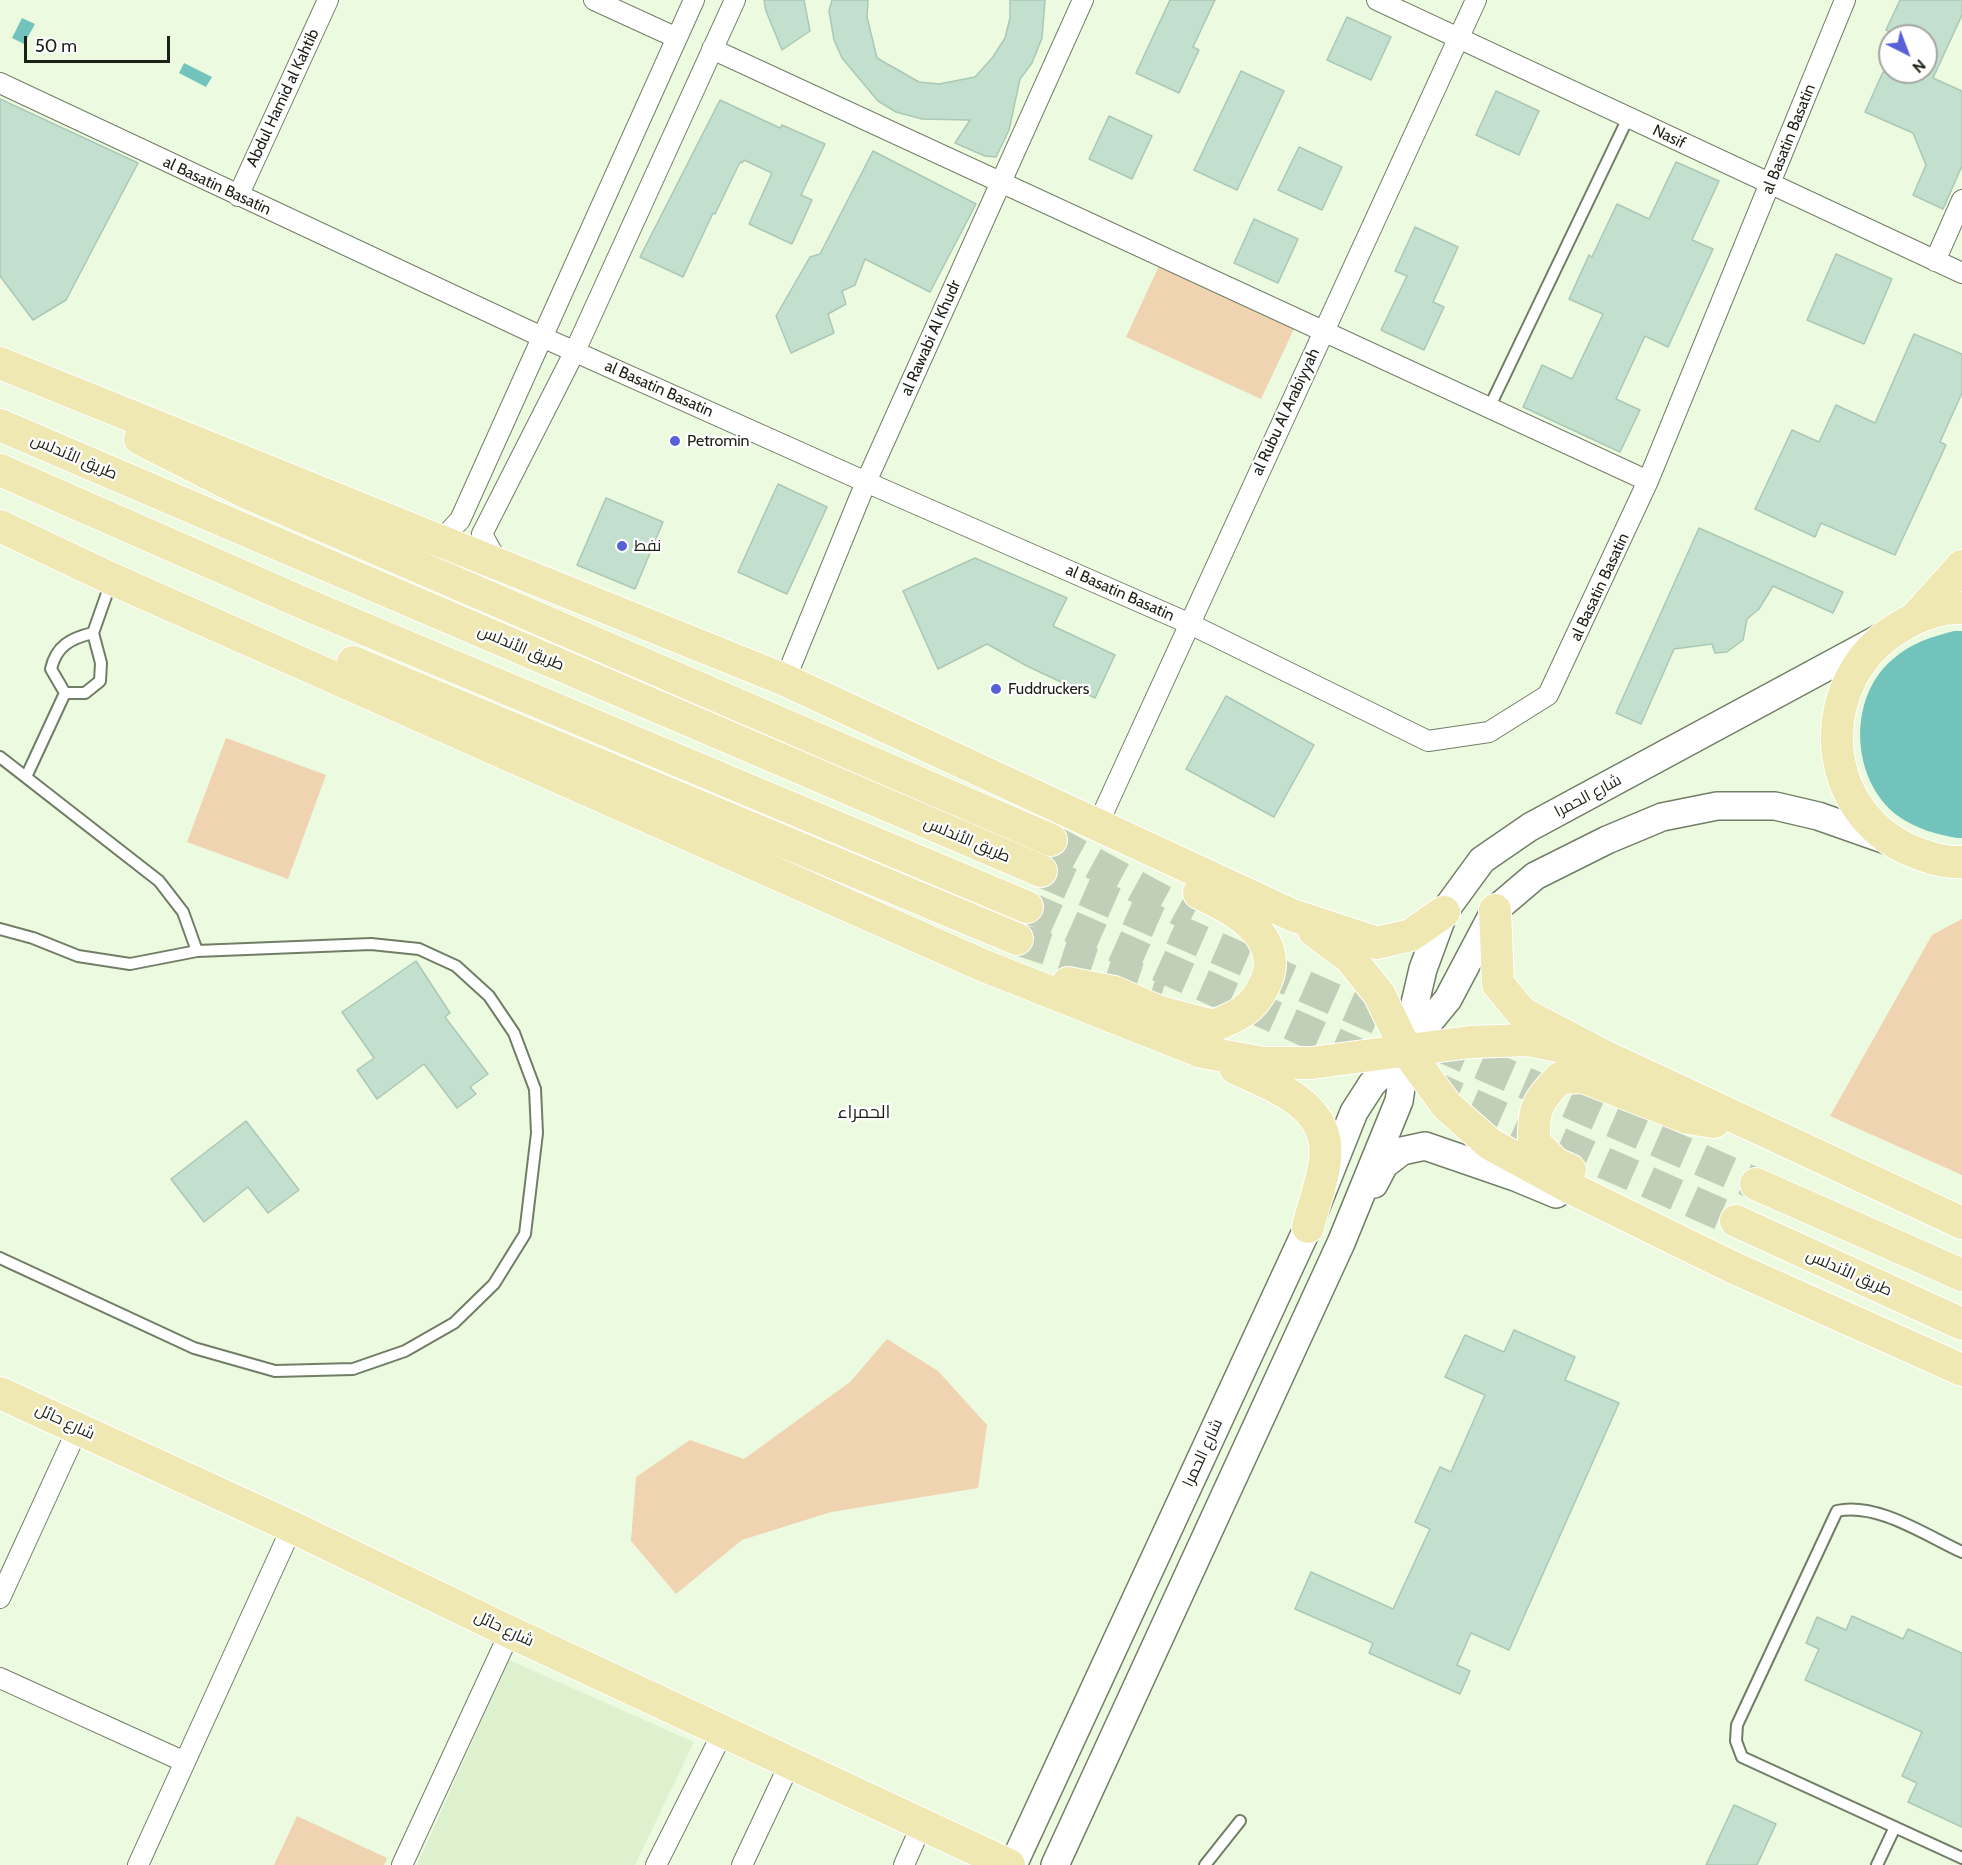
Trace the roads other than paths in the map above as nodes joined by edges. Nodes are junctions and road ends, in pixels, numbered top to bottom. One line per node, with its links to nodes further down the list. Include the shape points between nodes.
1 (328, 0): 16 (street, Abdul Hamid al Kahtib)
2 (594, 0): 10 (street)
3 (694, 0): 10 (street)
4 (735, 0): 11 (street)
5 (1083, 0): 14 (street, al Rawabi Al Khudr)
6 (1377, 0): 9 (street, Nasif)
7 (1476, 0): 9 (street, al Rubu Al Arabiyyah)
8 (1845, 0): 15 (street, al Basatin Basatin)
9 (1459, 37): 13 (street, Nasif); 20 (street, al Rubu Al Arabiyyah)
10 (677, 38): 21 (street)
11 (712, 49): 14 (street); 22 (street)
12 (0, 83): 16 (street, al Basatin Basatin)
13 (1628, 118): 15 (street, Nasif); 25 (lane)
14 (1001, 182): 20 (street); 29 (street, al Rawabi Al Khudr)
15 (1771, 186): 18 (street, Nasif); 28 (street, al Basatin Basatin)
16 (238, 196): 21 (street, al Basatin Basatin)
17 (1962, 200): 18 (street)
18 (1935, 261): 19 (street, Nasif)
19 (1962, 273)
20 (1323, 331): 25 (street); 37 (street, al Rubu Al Arabiyyah)
21 (542, 337): 22 (street, al Basatin Basatin); 31 (street, via 460,520)
22 (575, 351): 29 (street, al Basatin Basatin); 32 (street, via 482,534)
23 (0, 363): 31 (main road)
24 (0, 368): 45 (main road, via 243,491)
25 (1490, 408): 28 (street)
26 (0, 425): 48 (main road, طريق الأندلس)
27 (0, 470): 49 (main road, via 310,606)
28 (1648, 481): 37 (street, al Basatin Basatin, via 1548,695 1489,732 1428,741)
29 (866, 482): 37 (street, al Basatin Basatin); 40 (street, al Rawabi Al Khudr)
30 (0, 526): 34 (main road)
31 (441, 540): 32 (main road)
32 (498, 563): 40 (main road)
33 (1962, 566): 36 (main road)
34 (112, 579): 38 (lane); 54 (main road, via 177,589); 56 (main road)
35 (1962, 608): 36 (main road)
36 (1917, 616): 39 (main road)
37 (1188, 623): 44 (street, al Rubu Al Arabiyyah)
38 (93, 633): 41 (lane, via 70,639 54,656 51,669); 41 (lane, via 101,663 100,681 85,693)
39 (1880, 638): 46 (main road, via 1855,668 1839,704 1836,744 1844,782 1864,816); 51 (main road, شارع الحمرا, via 1530,827 1482,860)
40 (785, 680): 44 (main road)
41 (65, 693): 43 (lane)
42 (0, 757): 43 (lane)
43 (26, 777): 55 (lane, via 159,881 183,912)
44 (1098, 824): 52 (main road); 56 (main road, via 1149,870 1219,902 1251,923 1269,948 1269,973 1262,991 1243,1012 1213,1026 1160,1012 1114,992)
45 (1051, 840)
46 (1893, 842): 47 (main road, via 1922,856); 50 (main road, شارع الحمرا, via 1775,806 1718,806 1662,817 1607,840 1535,876)
47 (1962, 862)
48 (1041, 871)
49 (1027, 907)
50 (1495, 910): 57 (main road, شارع الحمرا, via 1448,999); 59 (main road, via 1498,984 1522,1013)
51 (1444, 912): 52 (main road, via 1411,935 1377,943); 57 (main road, شارع الحمرا, via 1423,969)
52 (1292, 915): 57 (main road, via 1350,958 1379,994)
53 (0, 929): 55 (lane, via 78,956 130,964)
54 (1017, 939)
55 (197, 951): 66 (lane, via 371,944 418,949 456,966 489,996 514,1033 535,1089 537,1133 525,1234 494,1284 454,1323 405,1351 354,1369 275,1371 194,1348)
56 (982, 965): 58 (main road)
57 (1406, 1050): 58 (main road, via 1311,1063 1264,1064); 59 (main road, via 1529,1040); 64 (main road, شارع الحمرا, via 1372,1084 1354,1113); 65 (main road, شارع الحمرا, via 1399,1101); 67 (main road, via 1447,1106 1490,1144)
58 (1202, 1052): 64 (main road, via 1291,1094 1312,1112 1324,1133 1325,1159)
59 (1602, 1055): 60 (main road)
60 (1763, 1130): 63 (main road); 67 (main road, via 1688,1118 1583,1077 1560,1078 1540,1098 1533,1117 1534,1142 1556,1164 1645,1206)
61 (1756, 1184): 68 (main road)
62 (1736, 1221): 69 (main road, طريق الأندلس)
63 (1962, 1223)
64 (1308, 1227): 90 (main road, شارع الحمرا)
65 (1341, 1243): 67 (main road, via 1384,1165 1402,1151 1425,1146 1515,1177); 91 (main road, شارع الحمرا)
66 (0, 1258)
67 (1732, 1267): 70 (main road)
68 (1962, 1275)
69 (1962, 1324)
70 (1962, 1370)
71 (0, 1393): 72 (main road, شارع حائل)
72 (78, 1428): 73 (main road, شارع حائل); 75 (street)
73 (292, 1527): 76 (main road, شارع حائل); 80 (street)
74 (1962, 1552): 83 (lane, via 1874,1511 1853,1507 1837,1511 1737,1725 1736,1741 1742,1757)
75 (0, 1598)
76 (510, 1632): 78 (main road, شارع حائل); 86 (street)
77 (0, 1678): 80 (street)
78 (723, 1730): 79 (main road, شارع حائل); 87 (street)
79 (791, 1761): 82 (main road, شارع حائل); 88 (street)
80 (184, 1762): 85 (street)
81 (1240, 1821): 92 (lane)
82 (922, 1824): 89 (street); 90 (main road, شارع حائل)
83 (1895, 1827): 84 (lane); 93 (lane)
84 (1960, 1860)
85 (138, 1865)
86 (402, 1865)
87 (656, 1865)
88 (742, 1865)
89 (904, 1865)
90 (1011, 1865)
91 (1055, 1865)
92 (1205, 1865)
93 (1876, 1865)

